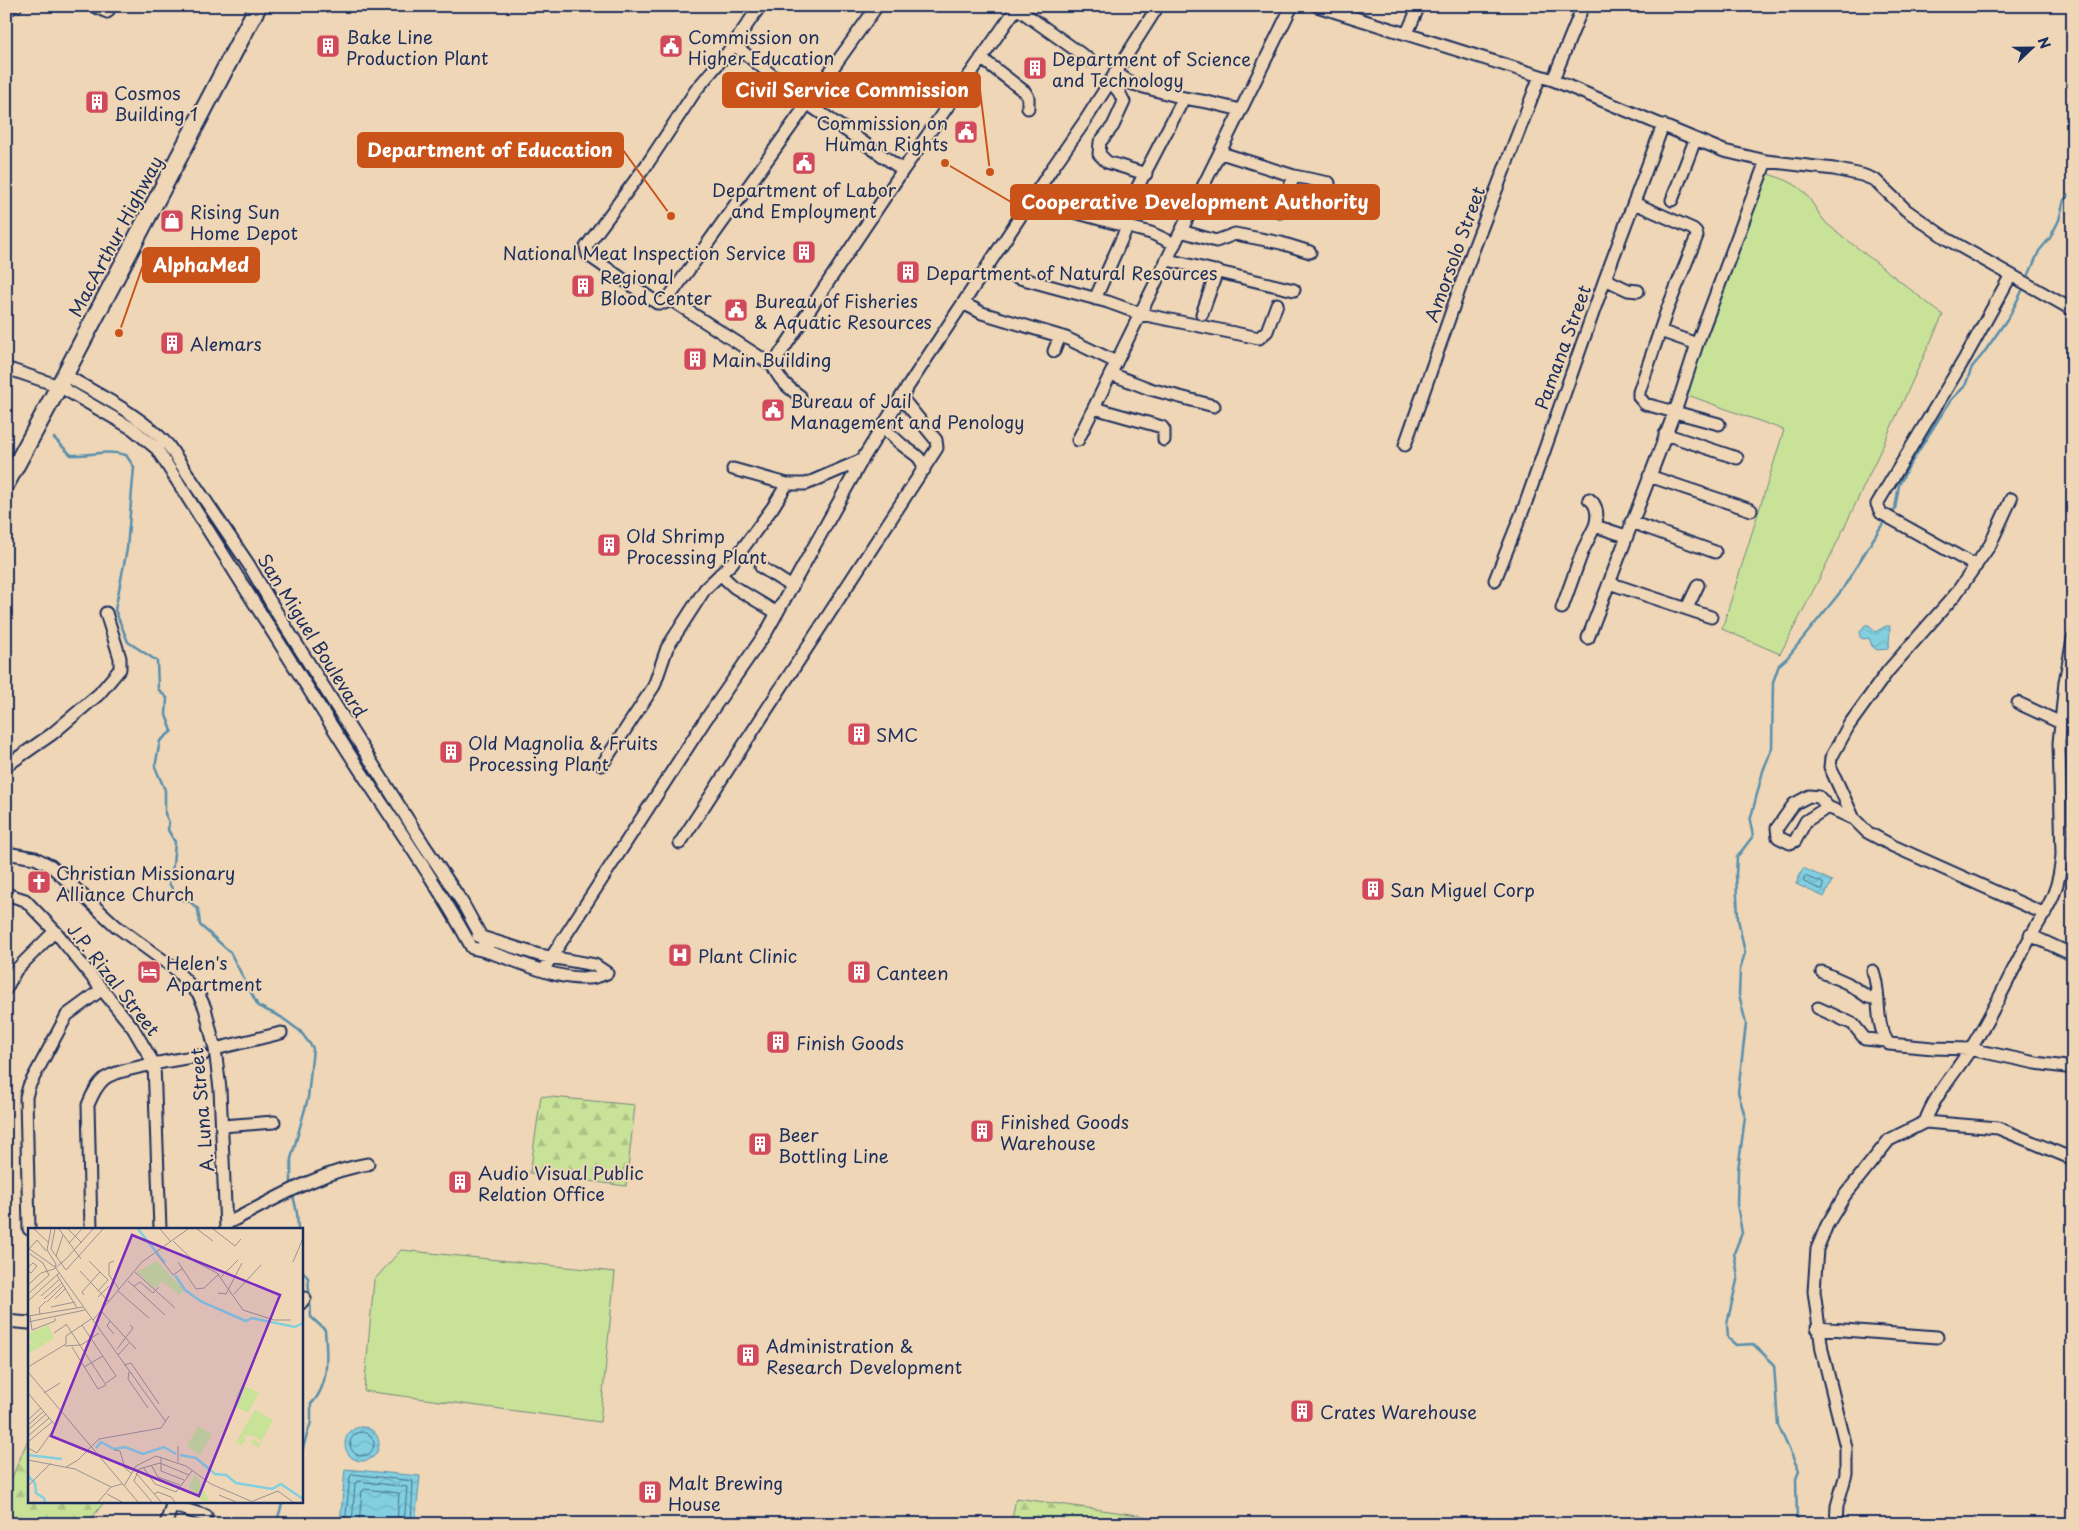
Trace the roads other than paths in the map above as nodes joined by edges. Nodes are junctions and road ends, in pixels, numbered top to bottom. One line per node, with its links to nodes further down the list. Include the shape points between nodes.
1 (16, 6): 13 (street)
2 (94, 6): 12 (street)
3 (258, 6): 64 (highway, MacArthur Highway)
4 (760, 6): 15 (street)
5 (877, 6): 22 (street)
6 (1158, 6): 19 (street)
7 (1292, 6): 24 (street)
8 (1317, 6): 14 (street)
9 (1419, 6): 14 (street)
10 (1583, 6): 20 (street)
11 (1016, 7): 16 (street); 17 (street)
12 (109, 9)
13 (6, 10)
14 (1406, 33): 18 (street)
15 (733, 44): 22 (street); 50 (street, via 696,90 648,163 586,247 588,255)
16 (981, 58): 23 (street, via 1025,92); 29 (street)
17 (1091, 61)
18 (1540, 76): 20 (street); 75 (street, Amorsolo Street, via 1472,253)
19 (1113, 77): 21 (street); 30 (street, via 1124,102 1113,126 1100,142 1099,154 1107,162); 51 (street)
20 (1553, 80): 25 (street)
21 (1184, 98): 24 (street); 30 (street)
22 (808, 104): 29 (street); 50 (street)
23 (1028, 108)
24 (1241, 110): 27 (street)
25 (1663, 126): 26 (street); 35 (street, Pamana Street)
26 (1695, 140): 28 (street); 34 (street)
27 (1221, 153): 31 (street); 39 (street)
28 (1766, 161): 44 (street, via 1834,169 1874,180 1906,210 1947,239); 58 (street)
29 (903, 170): 61 (street)
30 (1146, 174): 33 (street)
31 (1294, 176): 32 (street); 37 (street)
32 (1329, 183)
33 (1136, 190)
34 (1672, 200)
35 (1634, 203): 46 (street, Pamana Street); 56 (street, via 1696,232 1697,236)
36 (1074, 212): 38 (street)
37 (1280, 212)
38 (1127, 227): 40 (street); 49 (street)
39 (1181, 231): 40 (street); 41 (street, via 1216,241 1236,234)
40 (1175, 244): 42 (street)
41 (1310, 252)
42 (1168, 260): 43 (street); 54 (street)
43 (1217, 271): 47 (street); 55 (street)
44 (2014, 276): 53 (street); 93 (street, via 1877,504 1886,516)
45 (1016, 277): 49 (street)
46 (1605, 279): 48 (street); 97 (street, Pamana Street)
47 (1294, 290)
48 (1638, 292)
49 (1095, 299): 54 (street)
50 (662, 300): 61 (street)
51 (963, 303): 57 (street, via 982,313); 66 (street)
52 (1277, 304): 54 (street, via 1268,331 1259,338)
53 (2073, 310)
54 (1141, 314): 60 (street)
55 (1202, 314)
56 (1660, 331): 58 (street); 69 (street, via 1639,397 1645,404)
57 (1060, 336): 59 (street); 60 (street)
58 (1697, 344): 69 (street)
59 (1054, 351)
60 (1116, 362): 63 (street)
61 (772, 363): 65 (street, via 776,375)
62 (6, 368): 64 (street)
63 (1111, 374): 67 (street, via 1150,389); 68 (street)
64 (62, 381): 81 (highway, MacArthur Highway); 86 (street, San Miguel Boulevard, via 125,409 158,434); 88 (street, San Miguel Boulevard, via 144,436 157,449)
65 (800, 396)
66 (901, 397): 71 (street); 79 (street, via 936,440 937,448)
67 (1214, 406)
68 (1094, 408): 73 (street); 74 (street, via 1162,427)
69 (1674, 411): 70 (street); 72 (street)
70 (1719, 424)
71 (883, 427): 77 (street); 79 (street, via 917,455)
72 (1665, 434): 76 (street); 80 (street)
73 (1078, 440)
74 (1164, 440)
75 (1405, 445)
76 (1737, 458)
77 (862, 460): 82 (street, via 806,484); 100 (street)
78 (733, 469): 82 (street)
79 (924, 470): 116 (street)
80 (1649, 476): 85 (street); 87 (street)
81 (6, 484)
82 (787, 484): 95 (street, via 732,563)
83 (1589, 499): 89 (street, via 1596,506)
84 (2011, 499): 93 (street, via 1995,537)
85 (1751, 510)
86 (216, 518): 88 (street); 92 (street, San Miguel Boulevard)
87 (1632, 522): 90 (street); 91 (street)
88 (206, 526): 96 (street, San Miguel Boulevard)
89 (1595, 526): 90 (street); 101 (street)
90 (1626, 536): 98 (street)
91 (1715, 552)
92 (249, 565): 96 (street); 112 (street, San Miguel Boulevard)
93 (1976, 566): 115 (street, via 1888,672 1831,758 1830,767)
94 (761, 567): 100 (street)
95 (720, 574): 104 (street, via 734,587); 110 (street, via 705,588 667,648 654,686)
96 (237, 575): 113 (street, San Miguel Boulevard)
97 (1495, 580)
98 (1609, 583): 102 (street); 106 (street)
99 (1698, 585): 102 (street)
100 (792, 587): 104 (street)
101 (1562, 608)
102 (1687, 608): 105 (street)
103 (106, 613): 111 (street, via 120,658 120,669 99,694 52,734)
104 (777, 613): 126 (street)
105 (1711, 617)
106 (1588, 638)
107 (2073, 639): 109 (street)
108 (2018, 704): 109 (street)
109 (2061, 723): 119 (street, via 2061,870 2056,893)
110 (602, 765)
111 (6, 766)
112 (381, 776): 113 (street); 123 (street, San Miguel Boulevard)
113 (368, 782): 121 (street, San Miguel Boulevard, via 415,851)
114 (1828, 807): 114 (street, via 1819,797 1803,798 1794,804 1777,828 1778,836 1790,843 1795,841 1806,821); 115 (street)
115 (1854, 819): 119 (street, via 1878,839)
116 (680, 843)
117 (6, 853): 136 (street, A. Luna Street, via 35,858 51,866 116,926 175,969 199,995)
118 (6, 894): 120 (street, J.P. Rizal Street, via 25,900)
119 (2045, 914): 122 (street)
120 (55, 931): 130 (street, via 16,970); 131 (street, J.P. Rizal Street)
121 (464, 934): 123 (street); 124 (street, San Miguel Boulevard, via 472,948)
122 (2030, 935): 125 (street); 137 (street)
123 (481, 936): 124 (street, San Miguel Boulevard); 126 (street)
124 (489, 952): 127 (street)
125 (2073, 955)
126 (552, 958): 127 (street); 127 (street, via 595,965 607,973 590,978 556,975)
127 (543, 970)
128 (1873, 971): 132 (street)
129 (1822, 972): 132 (street, via 1847,982 1868,997)
130 (6, 988)
131 (101, 990): 139 (street, J.P. Rizal Street, via 133,1028); 147 (street, via 67,1015 29,1086 26,1097)
132 (1878, 999): 135 (street, via 1879,1022)
133 (1818, 1008): 135 (street, via 1854,1024 1865,1039)
134 (281, 1033): 136 (street)
135 (1887, 1041): 137 (street, via 1891,1045)
136 (215, 1049): 143 (street, A. Luna Street)
137 (1970, 1049): 140 (street); 142 (street, via 1931,1106)
138 (203, 1056): 139 (street)
139 (154, 1064): 148 (street, via 106,1077 88,1105); 149 (street, J.P. Rizal Street)
140 (2073, 1068)
141 (274, 1122): 143 (street)
142 (1925, 1122): 144 (street, via 1998,1128); 152 (street, via 1889,1140 1844,1195 1826,1225 1816,1258)
143 (222, 1126): 146 (street, A. Luna Street)
144 (2073, 1159)
145 (368, 1164): 146 (street, via 344,1168)
146 (226, 1226)
147 (29, 1228)
148 (92, 1228)
149 (160, 1228)
150 (6, 1321): 151 (street)
151 (28, 1323)
152 (1817, 1328): 153 (street); 157 (street, via 1846,1447 1846,1474)
153 (1938, 1337)
154 (173, 1503): 155 (street); 156 (street)
155 (206, 1516)
156 (169, 1523)
157 (1836, 1524)

